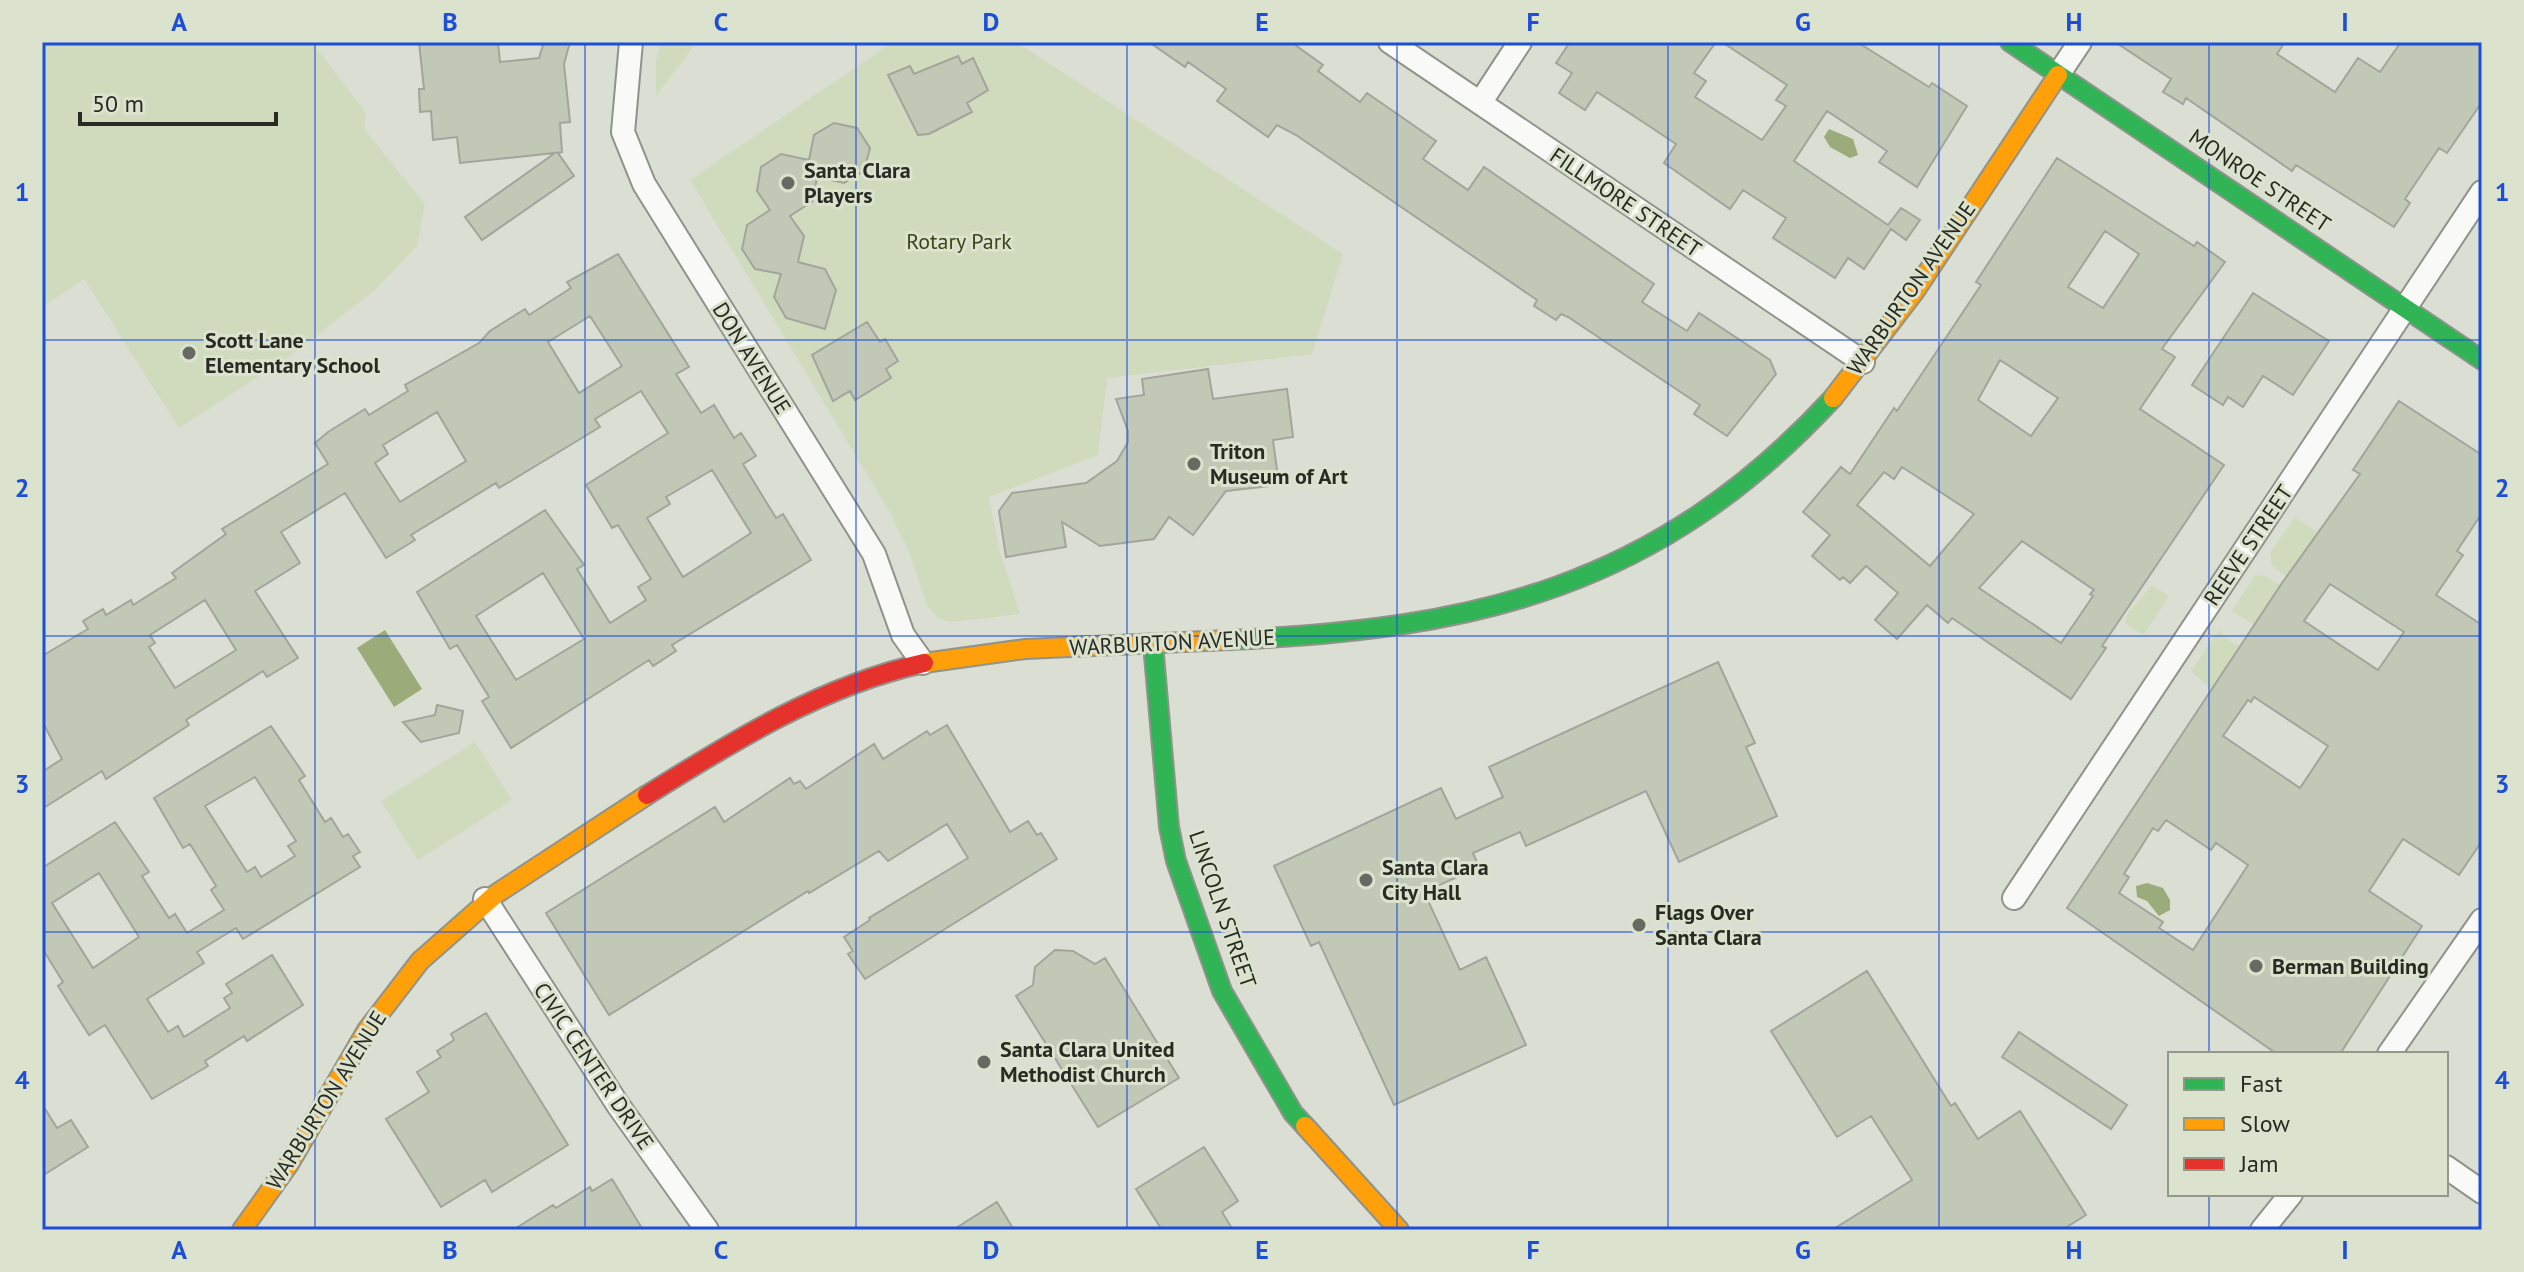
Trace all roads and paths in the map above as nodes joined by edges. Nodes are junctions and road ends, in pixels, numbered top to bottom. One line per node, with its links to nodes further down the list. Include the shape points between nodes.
1 (631, 42): 13 (street, DON AVENUE, via 623,132 644,184 874,554 903,635)
2 (1390, 42): 7 (street, FILLMORE STREET)
3 (1520, 42): 7 (street)
4 (2010, 42): 6 (street, MONROE STREET)
5 (2080, 42): 6 (street, WARBURTON AVENUE)
6 (2058, 75): 9 (street, MONROE STREET); 11 (street, WARBURTON AVENUE)
7 (1480, 103): 11 (street, FILLMORE STREET)
8 (2482, 192): 9 (street, REEVE STREET)
9 (2406, 306): 10 (street, MONROE STREET); 14 (street, REEVE STREET)
10 (2482, 360)
11 (1863, 362): 12 (street, WARBURTON AVENUE, via 1812,419 1728,493 1628,557 1566,585 1470,614 1382,631)
12 (1153, 644): 13 (street, WARBURTON AVENUE); 24 (street, LINCOLN STREET, via 1169,827 1222,991 1293,1113)
13 (923, 663): 15 (street, WARBURTON AVENUE, via 779,717 700,761)
14 (2014, 898)
15 (485, 899): 22 (street, WARBURTON AVENUE, via 435,944 382,1008 287,1168); 23 (street, CIVIC CENTER DRIVE, via 618,1105)
16 (2482, 920): 17 (street)
17 (2474, 949): 18 (street)
18 (2391, 1052)
19 (2448, 1168): 20 (street)
20 (2482, 1192)
21 (2289, 1196): 25 (street)
22 (242, 1230)
23 (707, 1230)
24 (1399, 1230)
25 (2262, 1230)

